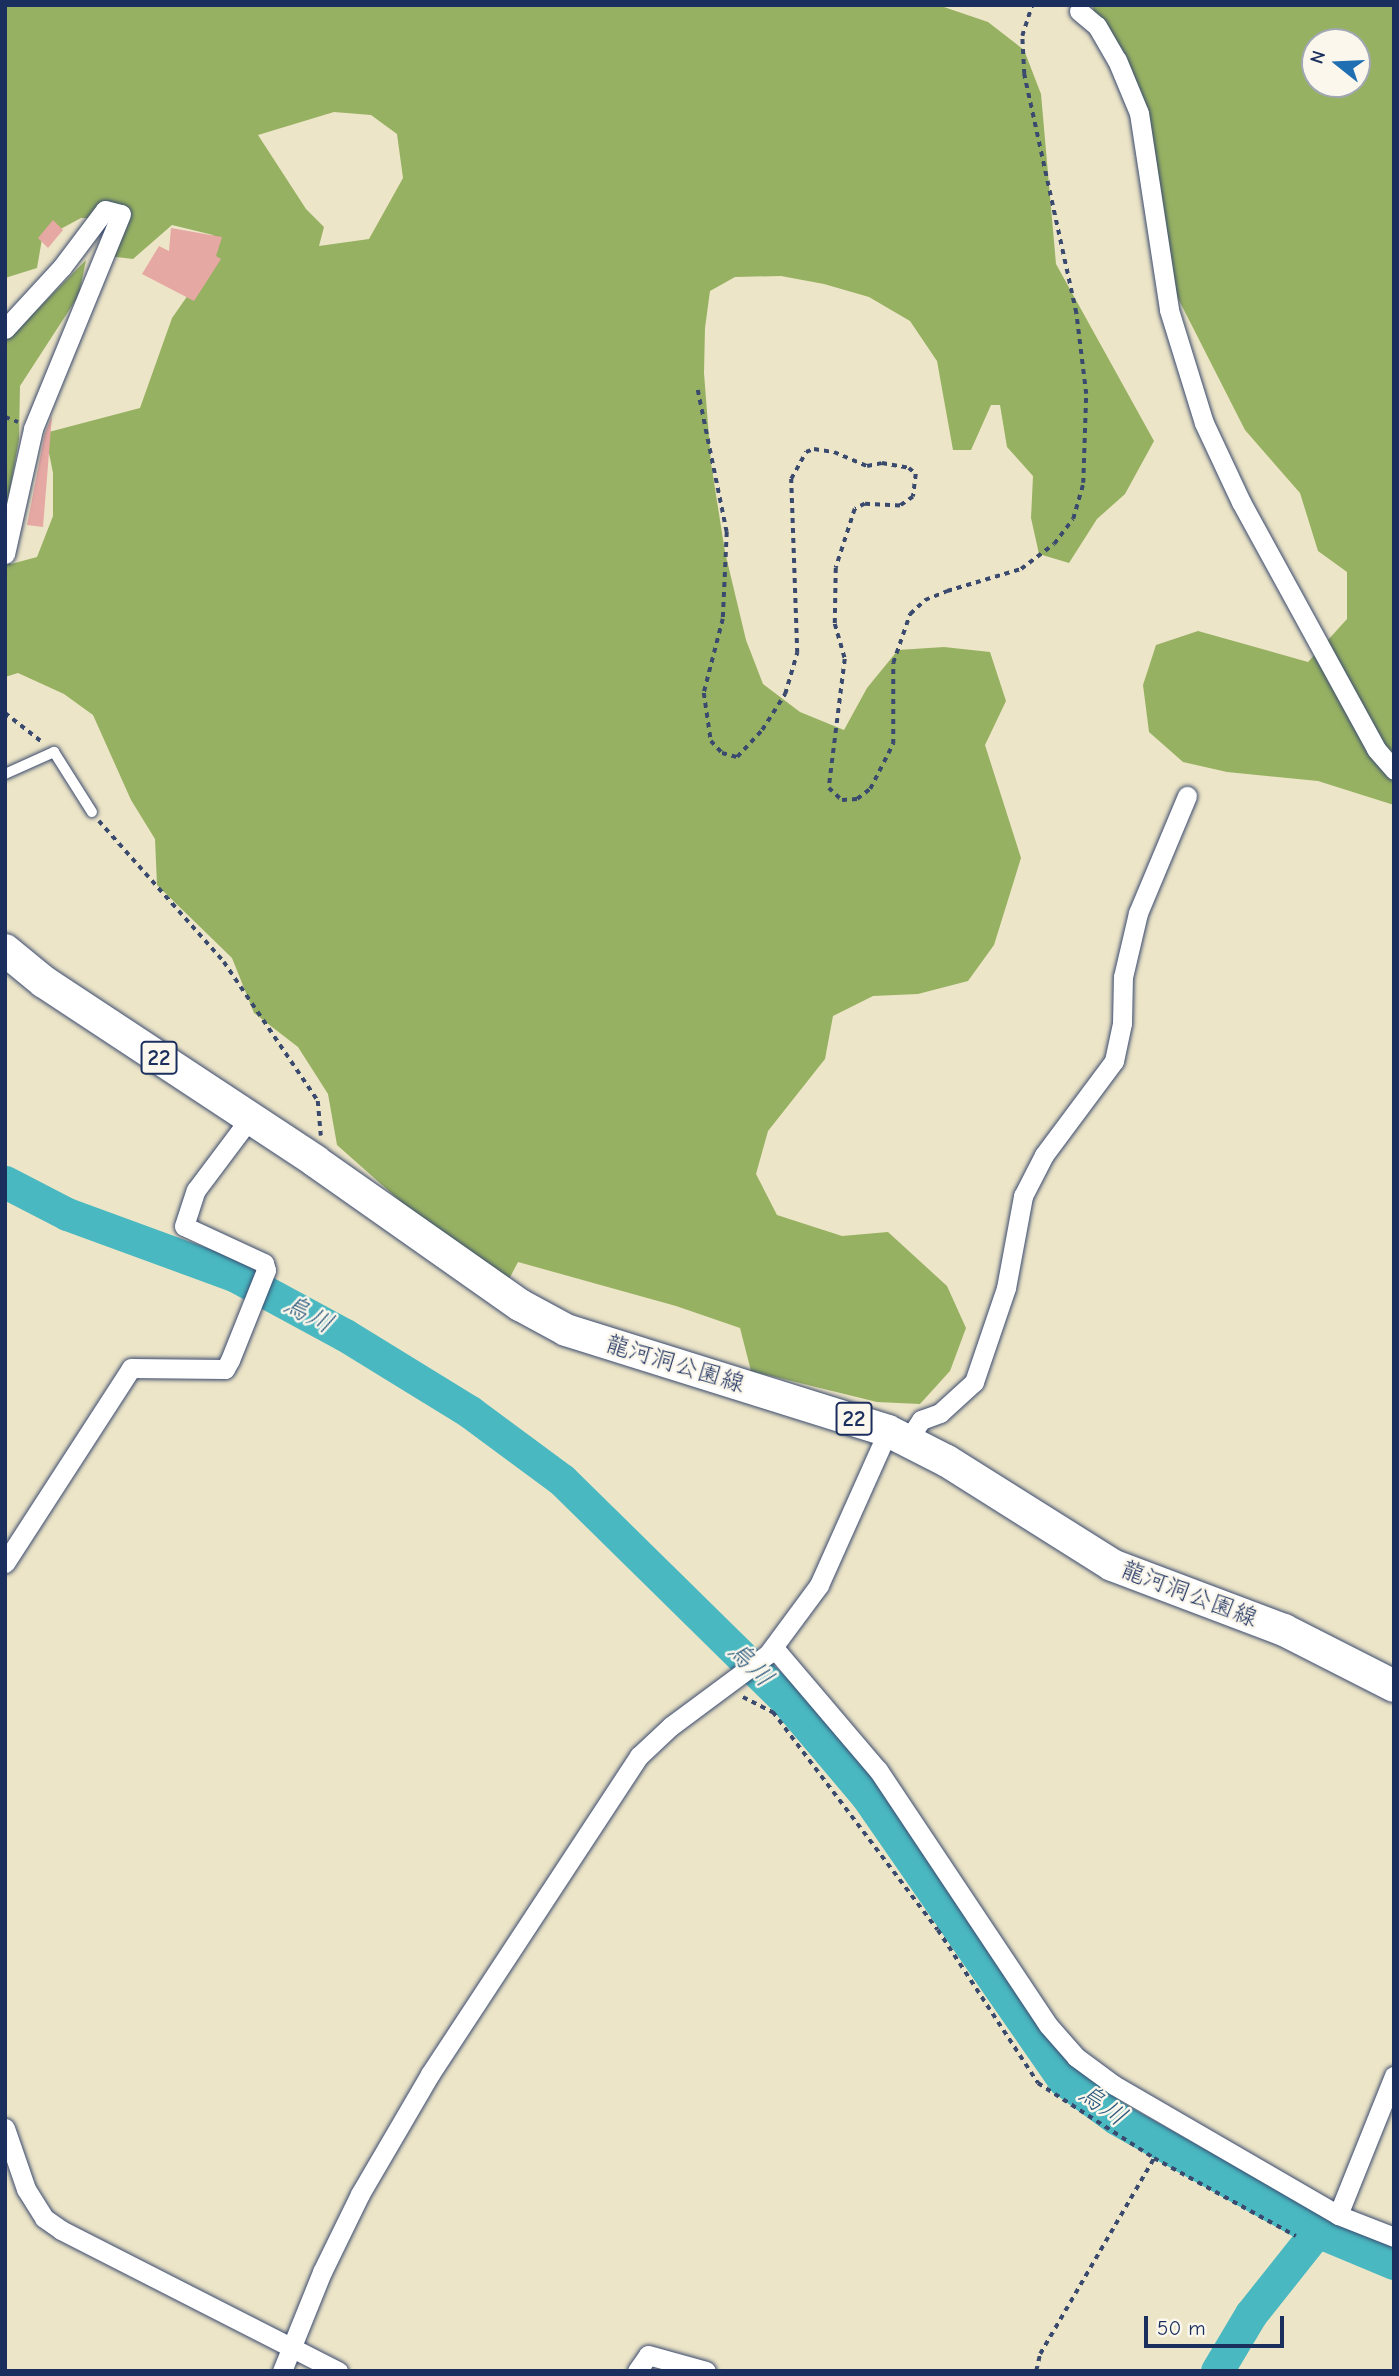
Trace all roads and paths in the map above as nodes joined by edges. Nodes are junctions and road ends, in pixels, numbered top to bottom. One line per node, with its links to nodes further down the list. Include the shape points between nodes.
1 (1032, 5): 4 (path, via 1021,36 1024,74 1076,313 1086,394 1083,484 1073,519 1054,544 1021,569 947,591 925,600 910,614 893,663 893,744 870,789 857,799 842,800 829,788 845,659 835,624 836,568 855,509 865,504 900,506 913,497 916,474 909,468 882,463 867,466 834,452 806,452 791,479 797,653 785,694 762,730 737,757 722,753 710,741 705,693 723,620 727,532)
2 (1079, 11): 8 (street, via 1097,26 1139,113 1169,310 1204,423 1241,502 1376,749)
3 (5, 329): 5 (street, via 62,267 105,210 121,214 33,429)
4 (698, 390)
5 (5, 554)
6 (5, 713): 7 (path)
7 (54, 752): 9 (lane); 11 (lane)
8 (1394, 770)
9 (5, 774)
10 (1187, 796): 15 (street, via 1138,913 1123,977 1122,1023 1114,1061 1044,1155 1024,1196 1006,1288 974,1382 940,1413)
11 (92, 812): 14 (path, via 225,962 318,1101 321,1139)
12 (5, 950): 13 (main road, 龍河洞公園線 / 22, via 44,982)
13 (250, 1118): 14 (main road, 龍河洞公園線 / 22); 16 (street, via 196,1190 184,1226 264,1263 266,1270 225,1369 131,1368)
14 (315, 1161): 15 (main road, 龍河洞公園線 / 22, via 520,1304 566,1330)
15 (898, 1435): 17 (street, via 819,1585); 19 (main road, 龍河洞公園線 / 22, via 1101,1559 1295,1635)
16 (5, 1563)
17 (771, 1651): 18 (street); 23 (street, via 878,1770 1048,2025 1076,2057 1114,2085)
18 (728, 1682): 22 (path, via 773,1712 938,1930 1038,2083); 26 (street, via 639,1756 589,1829 360,2194)
19 (1394, 1686)
20 (1394, 2076): 23 (street)
21 (5, 2128): 26 (street, via 26,2189 44,2218)
22 (1154, 2158): 24 (path); 31 (path, via 1040,2354)
23 (1338, 2215): 25 (street)
24 (1296, 2236)
25 (1394, 2237)
26 (289, 2348): 27 (street); 28 (street)
27 (282, 2371)
28 (338, 2371)
29 (637, 2371): 30 (street, via 648,2355)
30 (706, 2371)
31 (1036, 2371)

